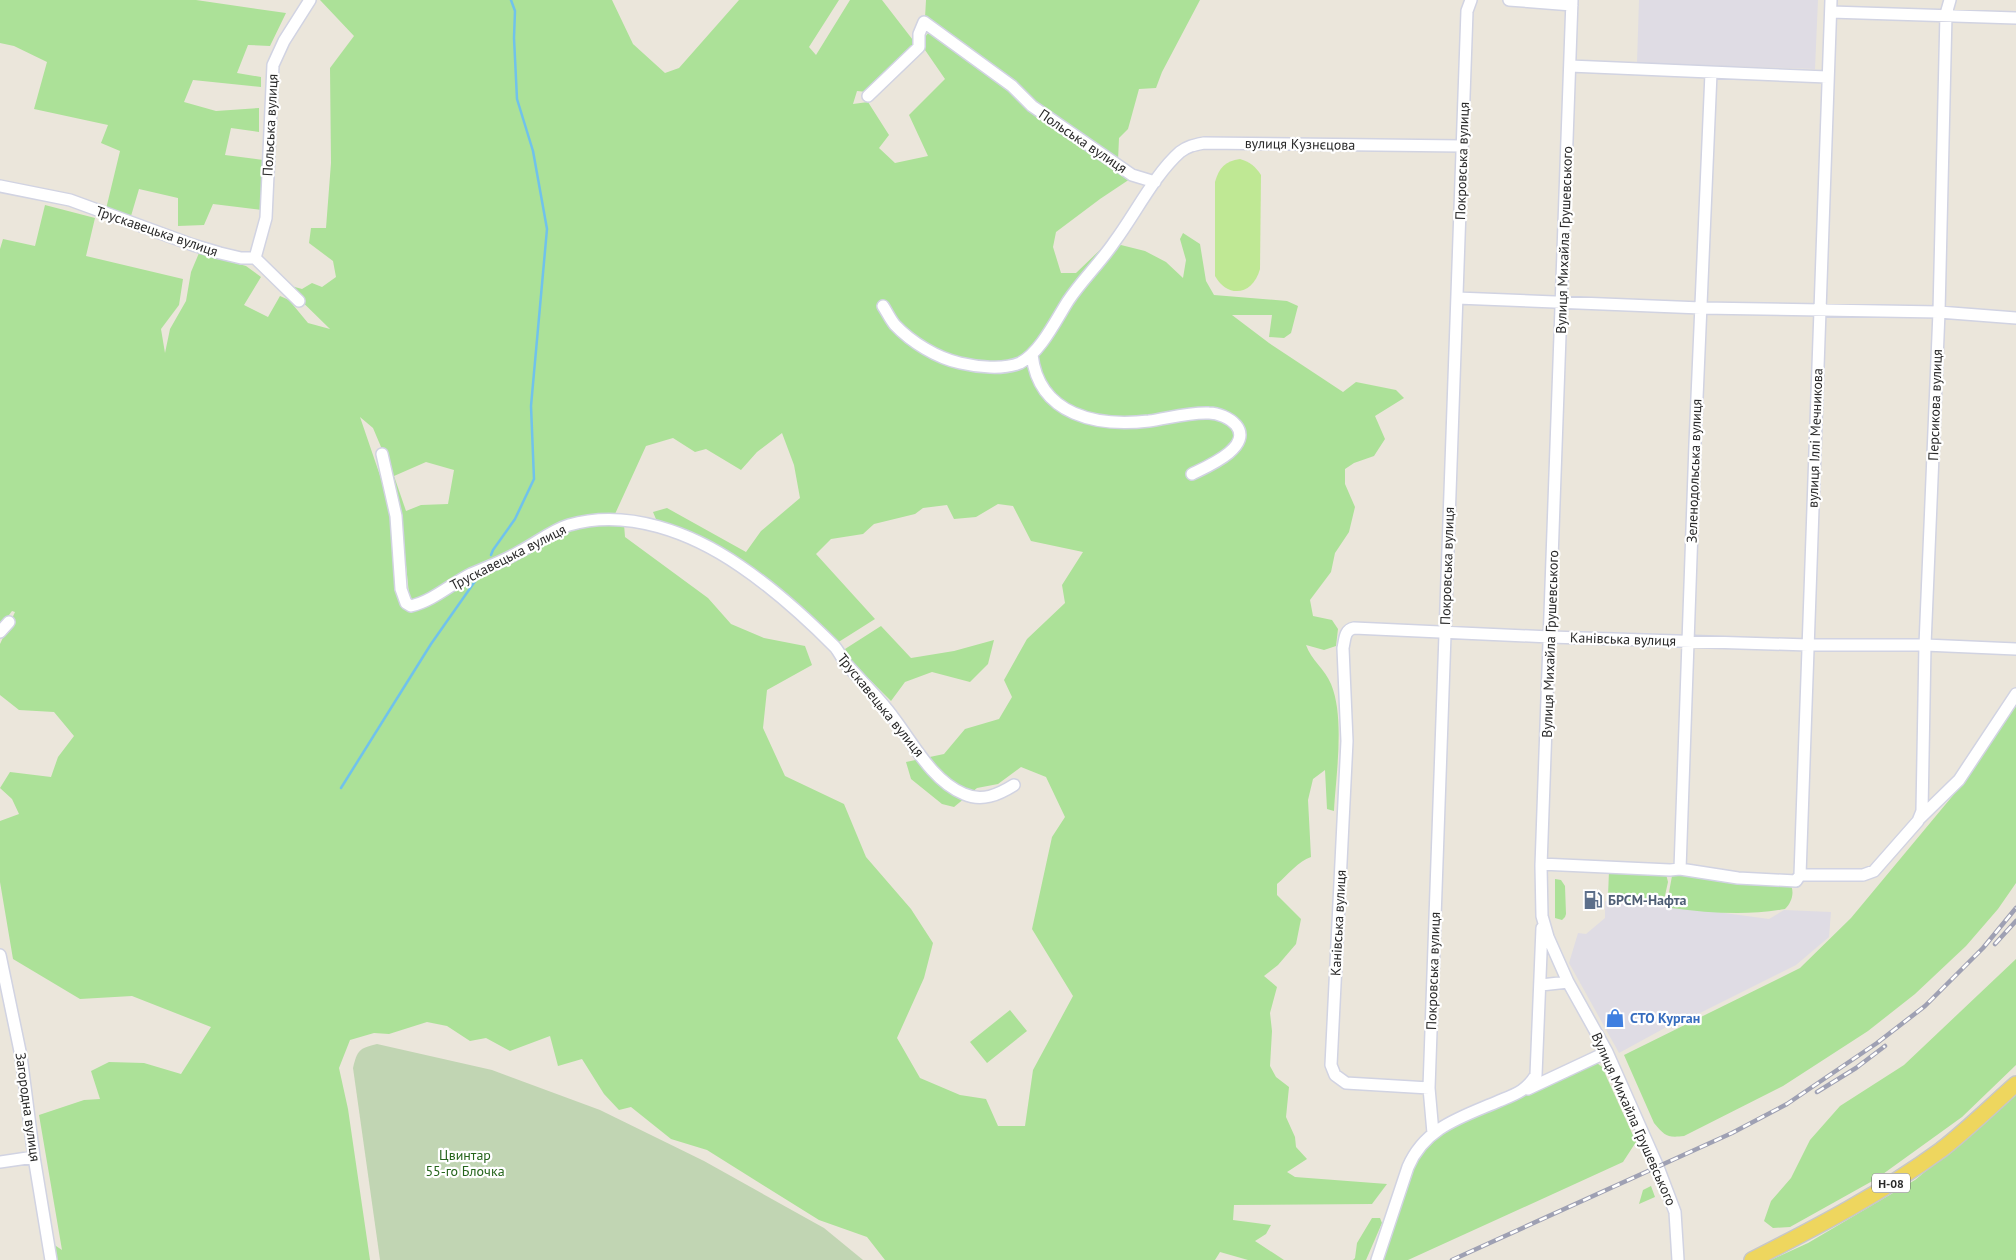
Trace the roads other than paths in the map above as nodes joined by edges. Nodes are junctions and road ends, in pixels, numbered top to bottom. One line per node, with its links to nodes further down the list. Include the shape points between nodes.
1 (310, 0): 16 (street, Польська вулиця, via 284,41 274,65 266,218)
2 (1471, 0): 13 (street, Покровська вулиця, via 1467,11)
3 (1509, 0): 5 (street)
4 (1950, 0): 7 (street, Персикова вулиця)
5 (1572, 3): 9 (street, Вулиця Михайла Грушевського)
6 (1831, 6): 7 (street, via 1904,15); 11 (street, вулиця Іллі Мечникова)
7 (1946, 14): 8 (street); 23 (street, Персикова вулиця)
8 (2016, 18)
9 (1570, 66): 10 (street); 19 (street, Вулиця Михайла Грушевського)
10 (1711, 73): 11 (street); 21 (street, Зеленодольська вулиця)
11 (1827, 77): 22 (street, вулиця Іллі Мечникова)
12 (868, 96): 14 (street, Польська вулиця, via 919,48 919,34 924,22 1012,86 1032,106 1132,175)
13 (1462, 146): 14 (street, вулиця Кузнєцова, via 1204,143 1188,146 1178,153); 17 (street, Покровська вулиця)
14 (1154, 182): 25 (street)
15 (0, 186): 16 (street, Трускавецька вулиця, via 70,200 193,245 241,258)
16 (255, 258): 18 (street)
17 (1457, 298): 19 (street); 30 (street, Покровська вулиця)
18 (299, 301)
19 (1562, 302): 21 (street); 31 (street, Вулиця Михайла Грушевського)
20 (883, 306): 25 (street, via 894,324 906,335 955,362 975,367 999,366 1018,364)
21 (1701, 308): 22 (street); 32 (street, Зеленодольська вулиця)
22 (1820, 309): 23 (street); 33 (street, вулиця Іллі Мечникова)
23 (1939, 312): 24 (street); 34 (street, Персикова вулиця)
24 (2016, 318)
25 (1032, 355): 27 (street, via 1038,379 1062,409 1101,421 1124,423 1210,412 1230,419 1238,427 1240,438 1235,448)
26 (382, 454): 37 (street, Трускавецька вулиця, via 396,516 401,589 406,603 411,606 567,526 607,520 658,526 709,548 740,566 799,613 837,649 845,664 892,716 934,772 952,786 969,796 985,798)
27 (1192, 474)
28 (9, 622): 29 (street)
29 (0, 632)
30 (1445, 632): 31 (street, Канівська вулиця); 48 (street, Покровська вулиця); 48 (street, Канівська вулиця, via 1354,628 1345,635 1343,661 1347,741 1330,1065 1335,1076 1346,1083)
31 (1550, 637): 32 (street, Канівська вулиця); 39 (street, Вулиця Михайла Грушевського)
32 (1688, 640): 33 (street, Канівська вулиця); 40 (street, Зеленодольська вулиця)
33 (1808, 645): 34 (street, Канівська вулиця); 41 (street, вулиця Іллі Мечникова)
34 (1925, 645): 35 (street, Канівська вулиця); 38 (street, Персикова вулиця)
35 (2016, 649)
36 (2016, 694): 38 (street, via 1958,780)
37 (1014, 785)
38 (1920, 816): 41 (street, via 1874,871 1863,875)
39 (1541, 864): 40 (street); 42 (street, Вулиця Михайла Грушевського)
40 (1680, 869): 41 (street, via 1738,878 1796,881)
41 (1800, 875)
42 (1542, 916): 44 (street, Вулиця Михайла Грушевського); 45 (street)
43 (0, 960): 51 (street, Загородна вулиця, via 21,1056)
44 (1568, 982): 45 (street); 46 (street, Вулиця Михайла Грушевського)
45 (1540, 985): 49 (street, via 1536,1075)
46 (1607, 1052): 49 (street); 55 (street, Вулиця Михайла Грушевського, via 1675,1212)
47 (2016, 1084): 56 (main road, Н-08, via 1949,1143 1916,1167 1819,1226)
48 (1429, 1088): 50 (street, Покровська вулиця)
49 (1524, 1090): 50 (street)
50 (1433, 1133): 54 (street, via 1414,1153)
51 (34, 1157): 52 (street); 53 (street, Загородна вулиця)
52 (0, 1162)
53 (51, 1260)
54 (1377, 1260)
55 (1678, 1260)
56 (1752, 1260)

